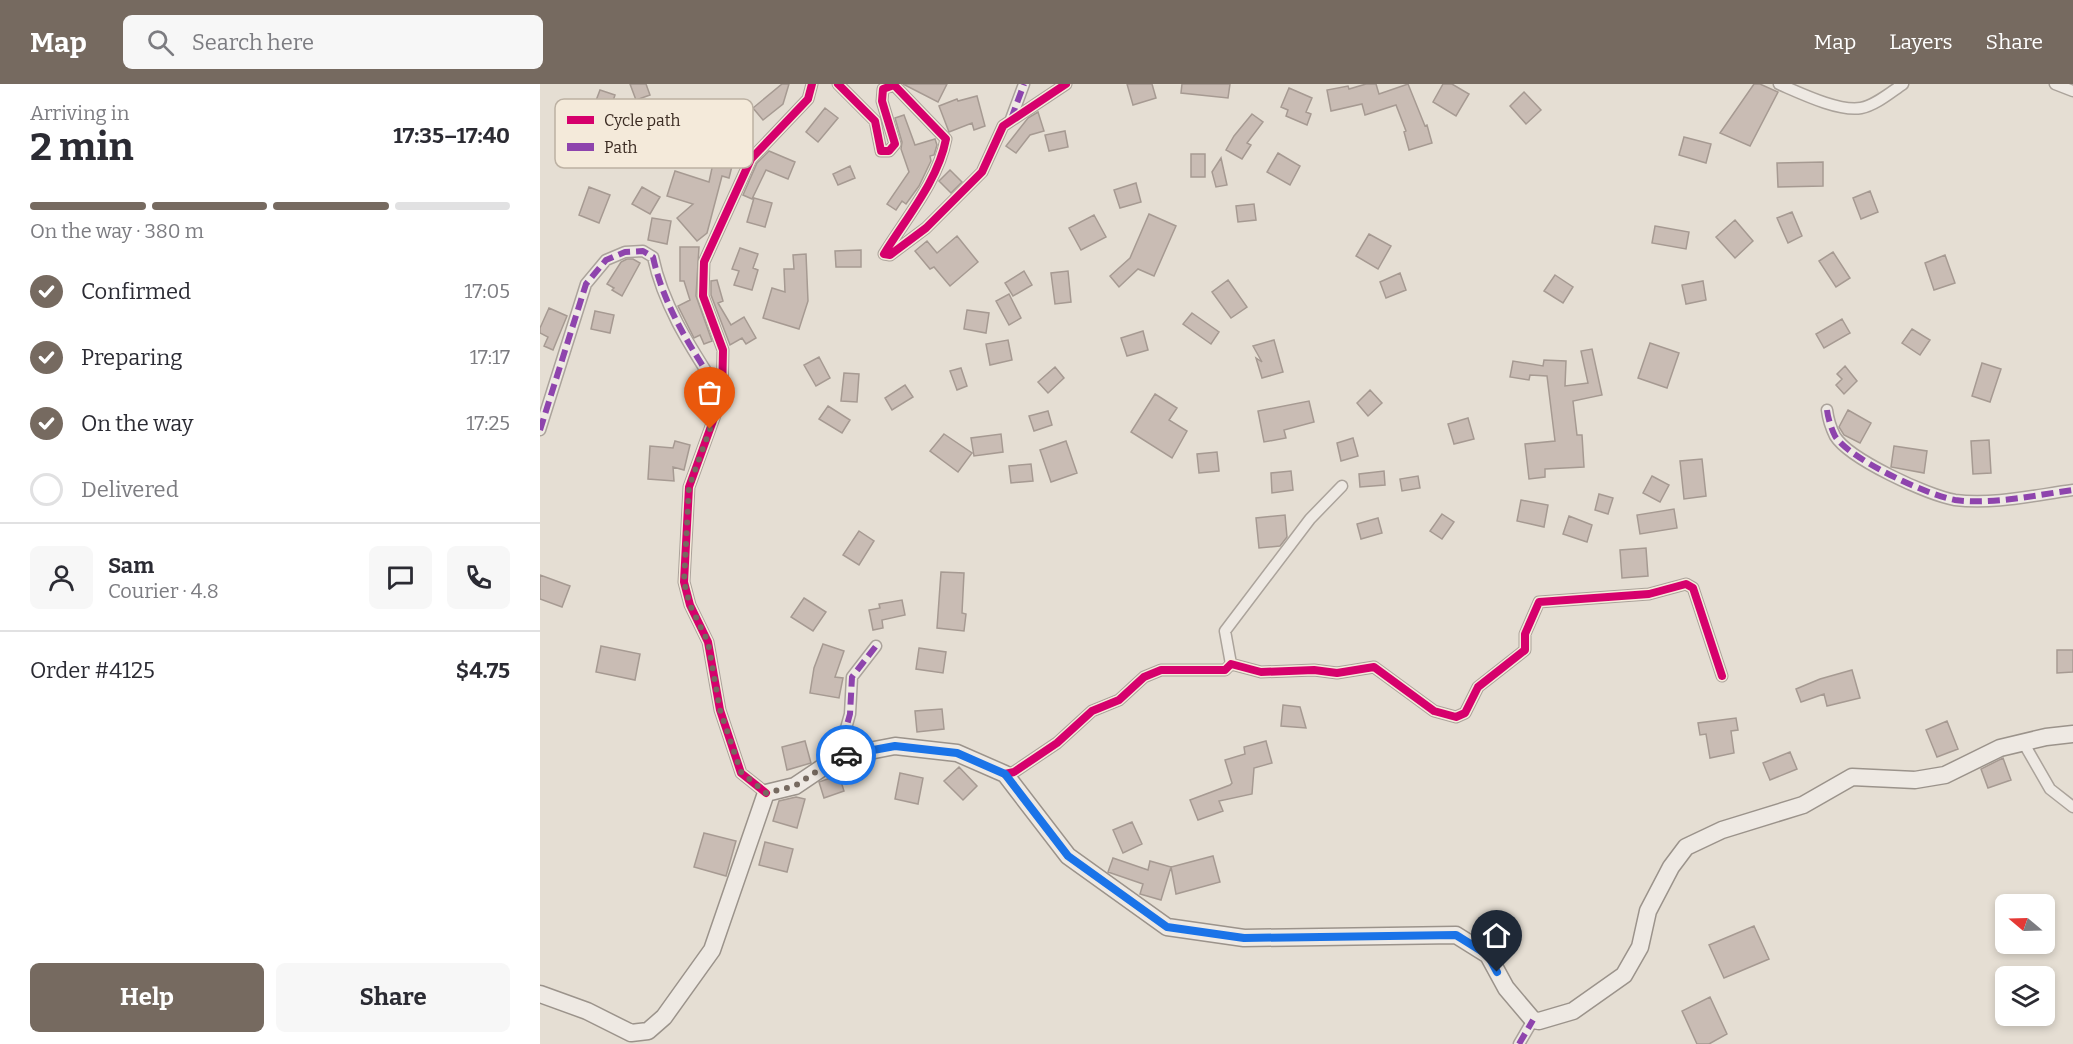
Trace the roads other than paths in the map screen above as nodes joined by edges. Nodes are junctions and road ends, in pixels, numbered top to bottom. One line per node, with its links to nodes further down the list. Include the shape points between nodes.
1 (812, 84): 10 (street, via 808,99)
2 (837, 84): 9 (street, via 875,121 882,151 889,152 895,144 882,101 884,90 894,85 946,139 943,156 932,177 884,254 890,255 926,228 982,172 1002,126)
3 (1024, 84): 9 (street)
4 (1066, 84): 9 (street)
5 (1779, 84): 6 (street, via 1826,102 1861,108)
6 (1903, 84)
7 (2055, 84): 8 (street)
8 (2073, 91)
9 (1011, 119)
10 (753, 157)
11 (747, 168): 12 (street, via 704,262 703,296 723,350)
12 (722, 396): 14 (street, via 683,333 659,284 653,257 643,251 625,252 606,260 586,284); 24 (street, via 689,487 684,582 708,642 720,710 741,772)
13 (1827, 410): 16 (street, via 1836,437 1861,458 1892,477 1954,500 1982,501)
14 (540, 430)
15 (1342, 486): 18 (street, via 1310,519 1225,631)
16 (2073, 490)
17 (876, 646): 22 (street, via 852,677 850,714)
18 (1231, 664): 19 (street, via 1261,672 1337,673 1374,667 1434,711 1456,717 1465,713 1478,687 1525,650 1525,634 1539,603 1649,594 1686,584 1693,588); 23 (street, via 1225,670 1161,670 1144,677 1119,700 1092,711 1057,743)
19 (1722, 676)
20 (2073, 734): 21 (main road)
21 (2023, 742): 25 (street, via 2050,789); 27 (main road, via 2000,748 1945,775 1915,780 1852,777 1803,805 1722,830 1686,847 1648,911 1640,947 1624,975 1573,1011)
22 (838, 757): 23 (main road, via 895,746 957,753); 24 (main road, via 795,786)
23 (1005, 774): 27 (main road, via 1068,856 1167,927 1244,938 1456,935 1488,955 1506,988)
24 (766, 793): 26 (main road, via 712,950 664,1017 648,1031 631,1033)
25 (2073, 807)
26 (540, 994)
27 (1533, 1020): 28 (street)
28 (1519, 1044)

